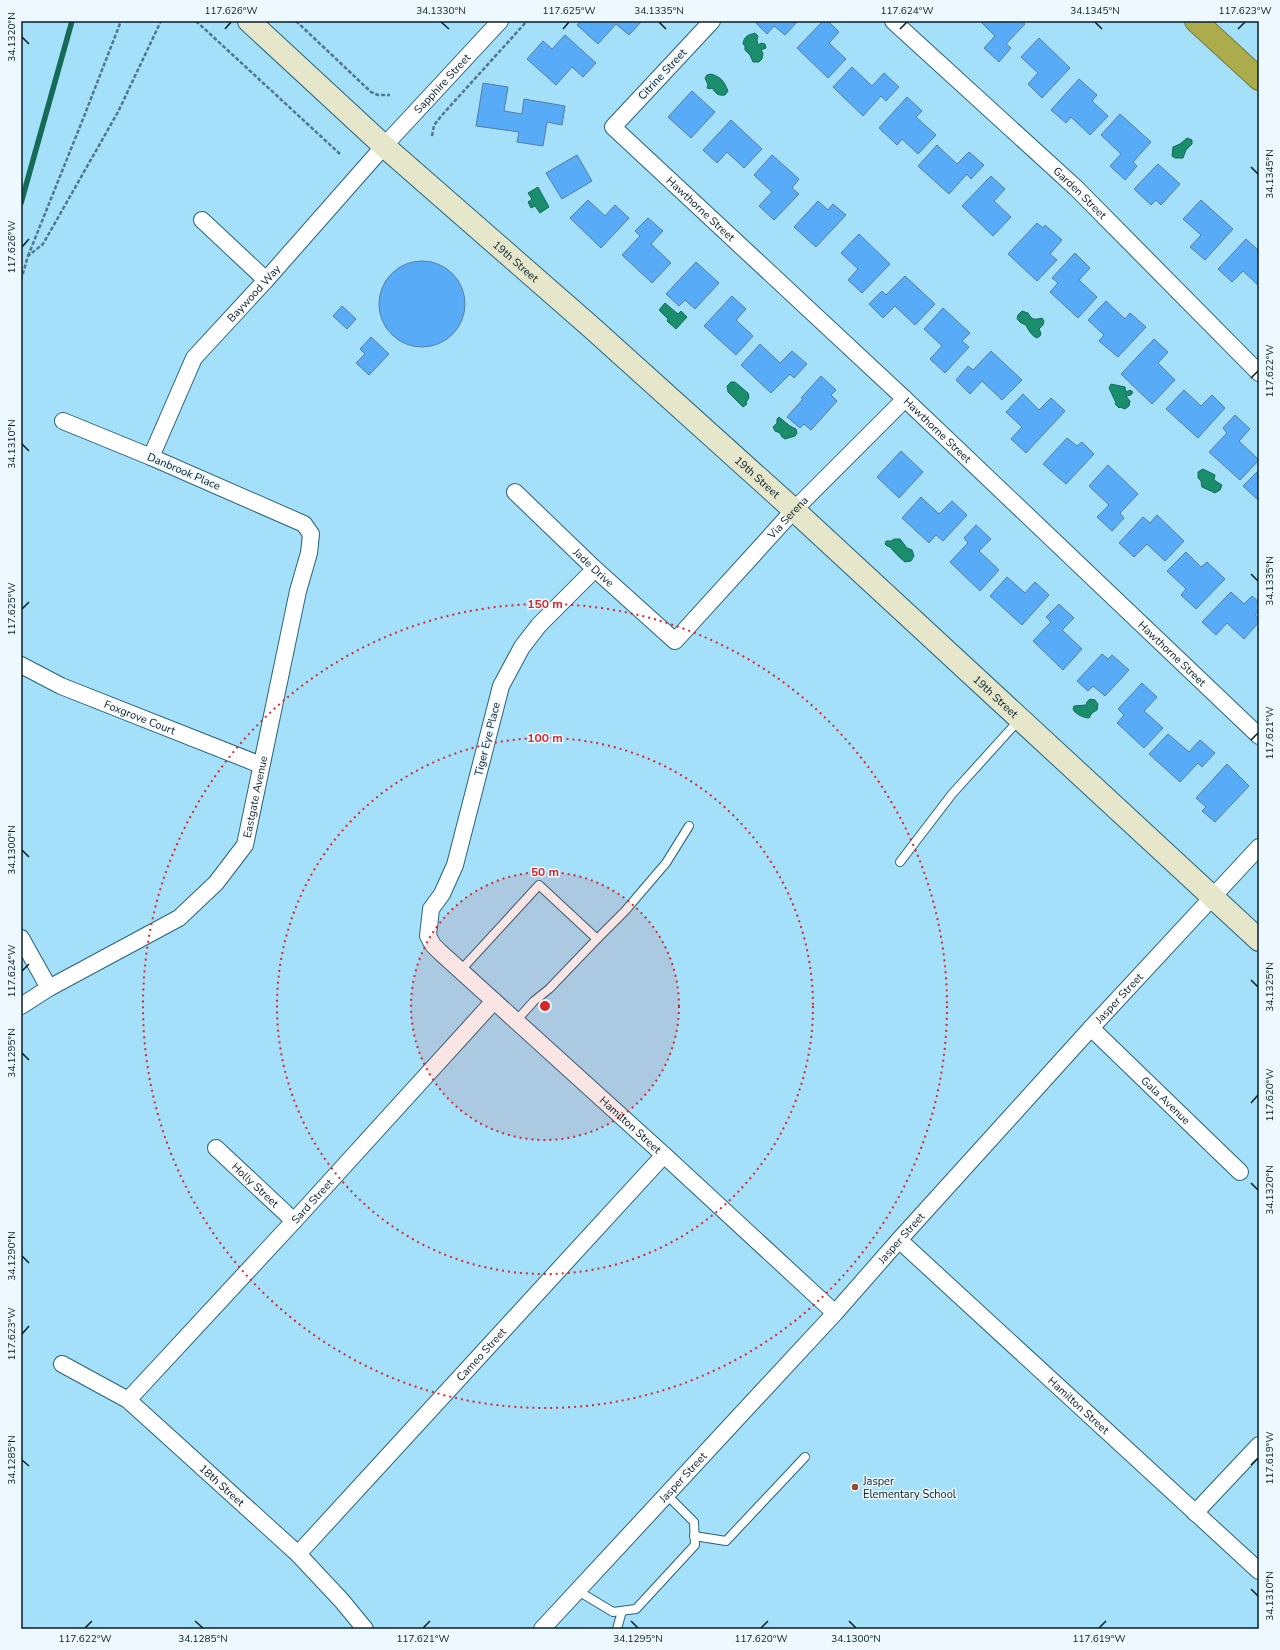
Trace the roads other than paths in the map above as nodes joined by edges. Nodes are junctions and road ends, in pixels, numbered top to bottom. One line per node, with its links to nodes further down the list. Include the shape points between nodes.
1 (249, 21): 8 (main road, 19th Street)
2 (500, 21): 8 (street, Sapphire Street)
3 (712, 21): 7 (street, Citrine Street)
4 (893, 21): 11 (street, Garden Street, via 1076,188)
5 (1196, 21): 6 (highway)
6 (1259, 79)
7 (613, 127): 12 (street, Hawthorne Street)
8 (384, 146): 10 (street, Baywood Way); 16 (main road, 19th Street, via 597,332)
9 (202, 220): 10 (street)
10 (266, 280): 14 (street, Baywood Way, via 194,358)
11 (1259, 373)
12 (905, 399): 16 (street, Via Serena); 22 (street, Hawthorne Street)
13 (62, 421): 14 (street, Danbrook Place)
14 (151, 457): 17 (street, Danbrook Place)
15 (515, 492): 18 (street, Jade Drive)
16 (794, 510): 19 (street, Via Serena); 21 (main road, 19th Street)
17 (304, 524): 23 (street, Eastgate Avenue, via 311,534 309,553 298,591)
18 (595, 569): 19 (street, Jade Drive); 28 (street, Tiger Eye Place, via 539,625 522,647 501,686 455,865 442,894 431,909)
19 (675, 641)
20 (21, 665): 23 (street, Foxgrove Court, via 61,686)
21 (1020, 719): 26 (lane, via 952,794); 27 (main road, 19th Street)
22 (1259, 736)
23 (262, 764): 33 (street, Eastgate Avenue, via 245,845 216,883 178,918)
24 (689, 826): 30 (lane, via 666,863)
25 (1259, 847): 27 (street, Jasper Street)
26 (900, 862)
27 (1212, 897): 31 (main road, 19th Street); 37 (street, Jasper Street)
28 (428, 936): 32 (street, Hamilton Street, via 433,945)
29 (21, 938): 33 (street)
30 (597, 939): 32 (lane, via 539,885); 36 (lane)
31 (1259, 940)
32 (460, 971): 34 (street, Hamilton Street)
33 (49, 988): 35 (street, Eastgate Avenue)
34 (494, 1001): 36 (street, Hamilton Street); 41 (street, Sard Street)
35 (21, 1006)
36 (516, 1021): 39 (street, Hamilton Street)
37 (1091, 1028): 40 (street, Gala Avenue); 42 (street, Jasper Street)
38 (216, 1148): 41 (street, Holly Street)
39 (664, 1155): 43 (street, Hamilton Street); 51 (street, Cameo Street)
40 (1240, 1172)
41 (294, 1221): 45 (street, Sard Street)
42 (899, 1240): 43 (street, Jasper Street); 49 (street, Hamilton Street)
43 (835, 1313): 48 (street, Jasper Street)
44 (62, 1364): 45 (street, 18th Street)
45 (128, 1400): 51 (street, 18th Street)
46 (1259, 1444): 49 (street)
47 (805, 1457): 50 (lane, via 726,1541)
48 (667, 1495): 50 (lane, via 694,1522); 53 (street, Jasper Street)
49 (1195, 1513): 52 (street, Hamilton Street)
50 (694, 1536): 54 (lane, via 695,1545 636,1609)
51 (298, 1554): 55 (street, 18th Street)
52 (1259, 1571)
53 (578, 1591): 54 (lane, via 613,1612); 56 (street, Jasper Street)
54 (622, 1611): 57 (lane)
55 (365, 1629)
56 (542, 1629)
57 (617, 1629)

